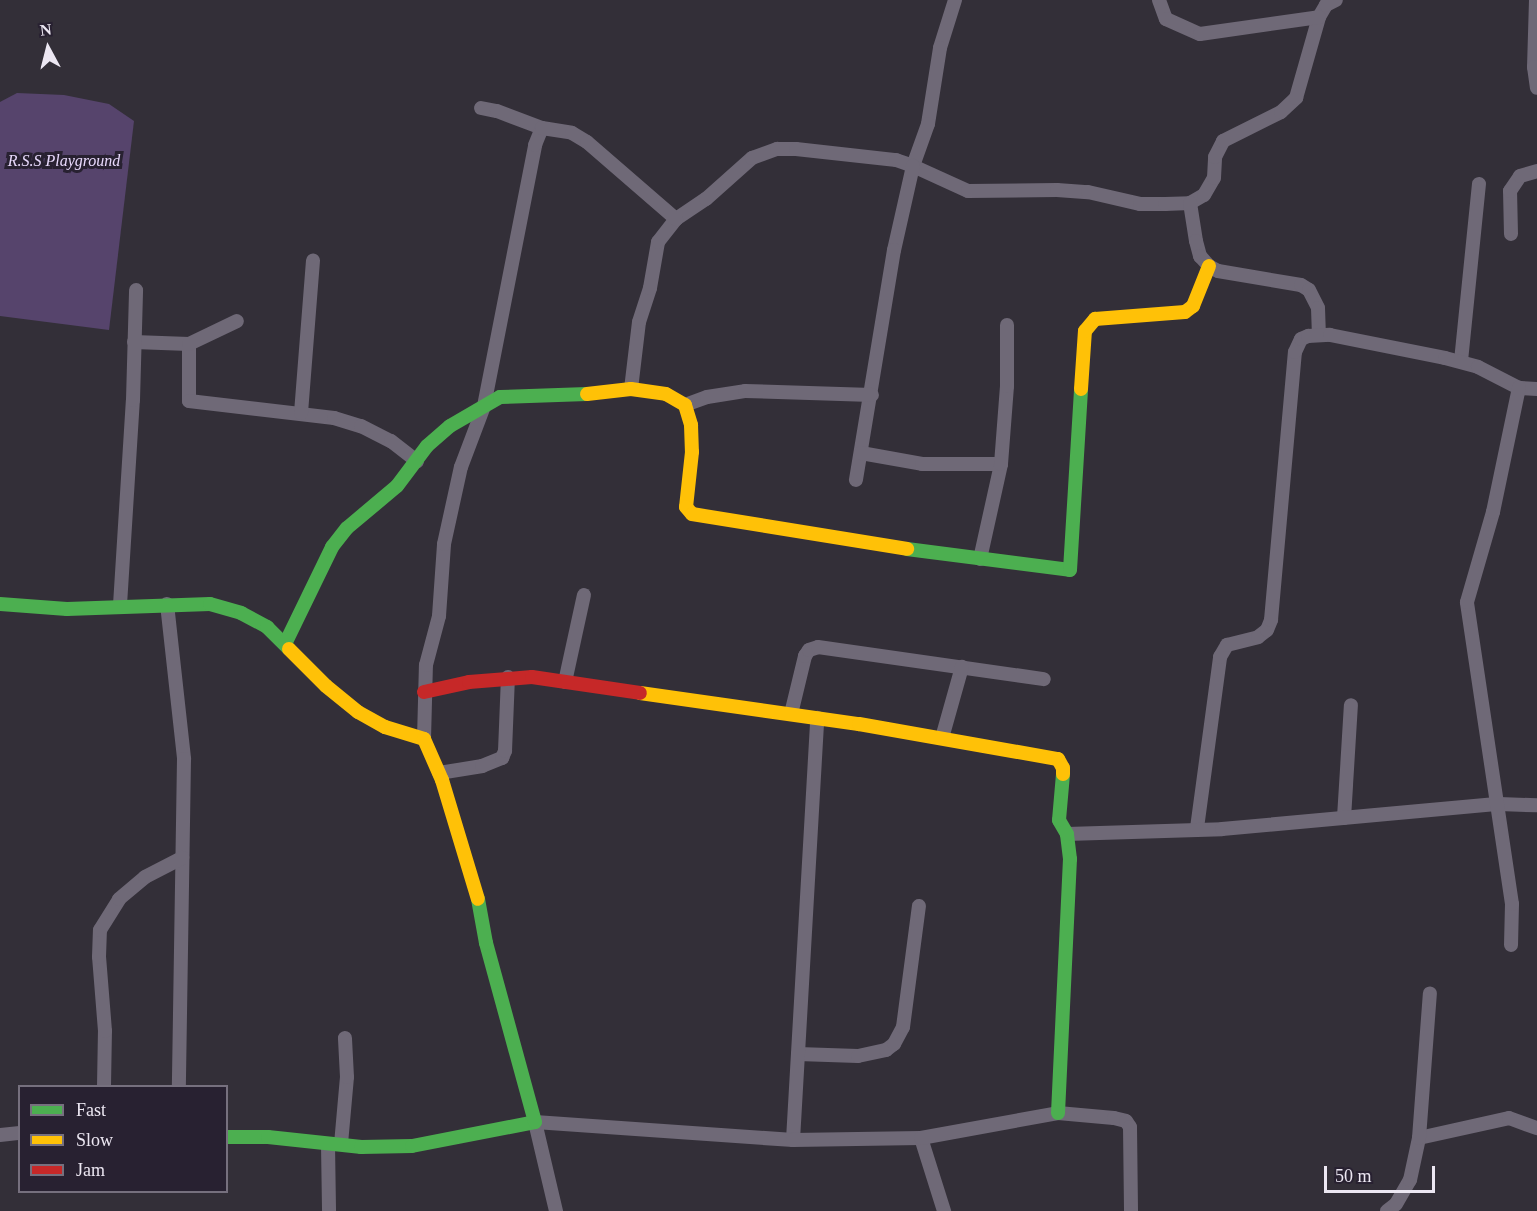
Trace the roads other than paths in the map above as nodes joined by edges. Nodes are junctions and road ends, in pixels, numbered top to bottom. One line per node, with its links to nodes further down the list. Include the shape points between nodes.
1 (955, 0): 9 (street, via 940,48 928,124)
2 (1159, 0): 5 (street, via 1166,19 1200,34)
3 (1336, 0): 5 (street, via 1326,5)
4 (1536, 0): 6 (street)
5 (1319, 17): 12 (street, via 1296,98 1281,112 1223,141 1215,157 1214,178 1203,195)
6 (1537, 88)
7 (481, 108): 8 (street)
8 (542, 129): 13 (street, via 572,134 587,142); 29 (street, via 535,145)
9 (913, 166): 12 (street, via 968,190 1057,190 1088,192 1140,204); 13 (street, via 869,156 777,149 752,158 706,199); 27 (street, via 894,250)
10 (1537, 171): 14 (street, via 1521,176 1510,191)
11 (1479, 184): 23 (street)
12 (1190, 203): 16 (street, via 1200,256)
13 (676, 219): 25 (street, via 658,242 639,321)
14 (1511, 234)
15 (313, 260): 30 (street)
16 (1209, 266): 20 (street, via 1218,271 1301,285 1309,290 1318,308); 35 (street, via 1192,306 1185,312 1110,316 1095,319 1085,331 1070,570)
17 (136, 290): 21 (street)
18 (237, 321): 22 (street)
19 (1007, 325): 33 (street)
20 (1319, 334): 23 (street); 55 (street, via 1301,339 1295,352 1271,620 1258,638 1227,645 1220,657)
21 (134, 342): 22 (street); 39 (street)
22 (189, 344): 30 (street, via 189,401)
23 (1461, 361): 24 (street)
24 (1519, 388): 26 (street); 52 (street, via 1493,512 1467,602)
25 (631, 389): 28 (street, via 666,394); 29 (street, via 500,397)
26 (1537, 389)
27 (872, 395): 28 (street, via 745,391); 31 (street)
28 (685, 405): 35 (street, via 692,452 686,507 692,514)
29 (484, 406): 32 (street, via 450,426 427,446); 45 (street, via 462,467 447,533 440,616 426,664)
30 (301, 414): 32 (street, via 361,426 391,441)
31 (861, 453): 33 (street, via 922,464); 34 (street)
32 (417, 461): 40 (street, via 397,486 347,528 332,547)
33 (1001, 464): 35 (street)
34 (856, 480)
35 (980, 559)
36 (584, 595): 44 (street)
37 (0, 604): 39 (street, via 67,609)
38 (167, 604): 39 (street); 40 (street, via 210,604 241,613 267,627); 57 (street, via 184,759)
39 (120, 605)
40 (285, 644): 50 (street, via 358,712 385,727)
41 (962, 667): 43 (street); 47 (street, via 812,648 805,656); 49 (street)
42 (508, 677): 44 (street); 45 (street); 51 (street, via 502,758 482,766)
43 (1044, 679)
44 (565, 682): 47 (street)
45 (424, 692): 50 (street)
46 (1351, 705): 54 (street)
47 (791, 714): 48 (street)
48 (817, 718): 49 (street); 62 (street)
49 (942, 738): 56 (street, via 1058,759 1063,768 1059,820)
50 (424, 739): 51 (street)
51 (439, 773): 66 (street, via 477,896)
52 (1499, 804): 53 (street); 54 (street); 59 (street, via 1512,904)
53 (1537, 805)
54 (1344, 818): 55 (street)
55 (1197, 828): 56 (street)
56 (1067, 834): 65 (street, via 1070,859)
57 (182, 858): 63 (street, via 145,877 118,899 100,930); 64 (street)
58 (919, 906): 62 (street, via 903,1027 894,1044 886,1050 858,1056)
59 (1511, 945)
60 (1430, 993): 72 (street)
61 (345, 1038): 74 (street, via 347,1077)
62 (798, 1054): 73 (street)
63 (105, 1085)
64 (179, 1085)
65 (1058, 1113): 71 (street); 78 (street, via 1126,1121 1130,1127)
66 (535, 1122): 73 (street); 74 (street, via 412,1146); 76 (street)
67 (1537, 1128): 72 (street, via 1509,1118)
68 (18, 1134): 69 (street)
69 (0, 1135)
70 (228, 1137): 74 (street)
71 (921, 1138): 73 (street); 77 (street)
72 (1419, 1138): 79 (street, via 1410,1180 1396,1204)
73 (793, 1140)
74 (335, 1145): 75 (street)
75 (329, 1211)
76 (556, 1211)
77 (944, 1211)
78 (1131, 1211)
79 (1387, 1211)

